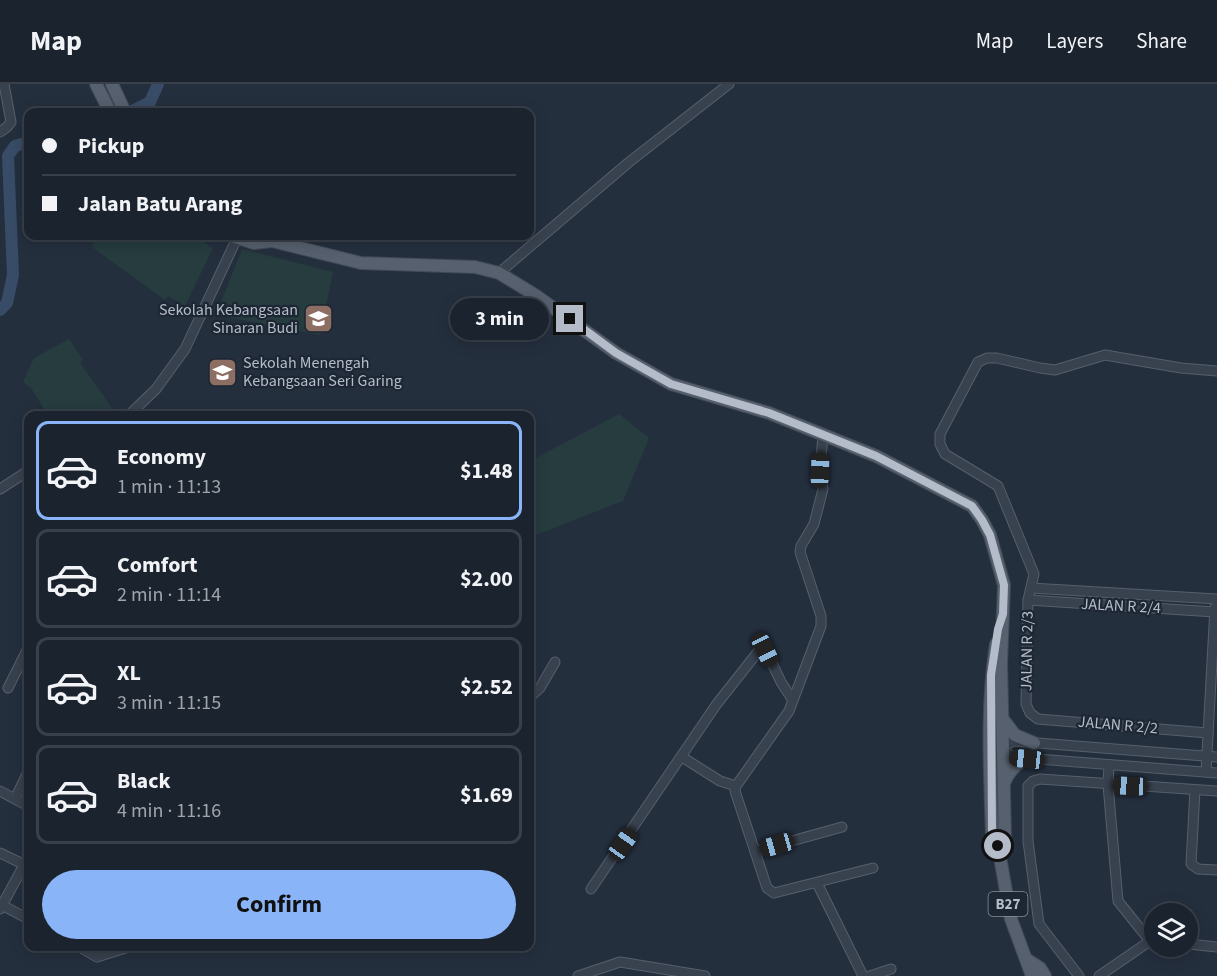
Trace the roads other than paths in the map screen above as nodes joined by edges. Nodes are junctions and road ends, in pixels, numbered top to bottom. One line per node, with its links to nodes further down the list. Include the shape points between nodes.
1 (4, 84): 6 (street, via 11,122)
2 (96, 84): 4 (main road)
3 (729, 84): 11 (street, via 628,163)
4 (110, 93): 5 (main road)
5 (121, 108)
6 (0, 132)
7 (234, 240): 13 (street, via 185,349 156,389)
8 (246, 240): 9 (main road, B27, via 254,243)
9 (262, 240)
10 (275, 240): 11 (main road, B27, via 361,263 475,267)
11 (499, 273): 14 (main road, B27, via 657,377)
12 (1217, 371): 17 (street, JALAN R 2/3, via 1105,355 1055,370 997,357 978,362 940,434 940,444 945,454 998,486 1034,574)
13 (133, 411)
14 (823, 435): 21 (main road, B27, via 876,456 972,506 990,535 1004,585); 26 (street, via 823,489 814,524 800,552 821,626)
15 (24, 474): 16 (street)
16 (0, 489)
17 (1031, 588): 18 (street); 19 (street, JALAN R 2/3)
18 (1216, 599): 20 (street)
19 (1028, 600): 20 (street, JALAN R 2/4); 27 (street, JALAN R 2/3, via 1026,704)
20 (1215, 612): 30 (street)
21 (1003, 614): 28 (main road, B27); 29 (main road, via 991,675)
22 (24, 656): 24 (street)
23 (555, 662): 25 (street)
24 (8, 688)
25 (534, 694)
26 (792, 699): 34 (street, via 761,648); 43 (street, via 789,711)
27 (1030, 713): 30 (street, JALAN R 2/2, via 1038,719)
28 (1002, 717): 31 (main road, via 1015,735); 32 (main road, B27)
29 (990, 733): 32 (main road); 37 (main road)
30 (1208, 733): 33 (street)
31 (1034, 743): 32 (street, via 1012,741); 33 (street)
32 (1002, 748): 36 (street, via 1012,757); 37 (main road); 44 (main road, B27)
33 (1206, 756): 35 (street); 39 (street)
34 (682, 757): 43 (street, via 720,781); 59 (street)
35 (1217, 757)
36 (1027, 759): 38 (street); 44 (main road, via 1016,765)
37 (990, 764): 51 (main road, via 992,836)
38 (1109, 765): 39 (street); 42 (street)
39 (1206, 772): 40 (street)
40 (1217, 773)
41 (24, 780): 48 (street)
42 (1108, 785): 46 (street); 62 (street, via 1118,901); 77 (street, via 1040,779 1028,786 1028,841 1039,924)
43 (736, 786): 52 (street)
44 (1003, 786): 51 (main road, B27, via 1005,837)
45 (0, 790): 48 (street)
46 (1195, 790): 47 (street); 57 (street, via 1191,864 1198,869)
47 (1217, 791)
48 (15, 799): 49 (street)
49 (24, 804)
50 (842, 827): 52 (street)
51 (998, 846): 68 (main road, B27, via 1011,920)
52 (756, 851): 58 (street, via 770,891)
53 (0, 852): 54 (street)
54 (24, 865)
55 (873, 868): 58 (street)
56 (24, 869): 60 (street)
57 (1217, 870)
58 (817, 883): 73 (street)
59 (591, 889)
60 (1, 907): 61 (street)
61 (24, 917)
62 (1144, 931)
63 (1198, 945): 65 (street)
64 (1144, 947): 78 (street)
65 (1217, 947)
66 (87, 951): 67 (street, via 97,957)
67 (116, 951)
68 (1026, 959): 75 (main road, B27); 76 (main road, B27)
69 (891, 969): 74 (street)
70 (678, 974): 71 (street, via 620,962); 72 (street)
71 (578, 976)
72 (705, 976)
73 (862, 976)
74 (870, 976)
75 (1032, 976)
76 (1046, 976)
77 (1079, 976)
78 (1099, 976)

